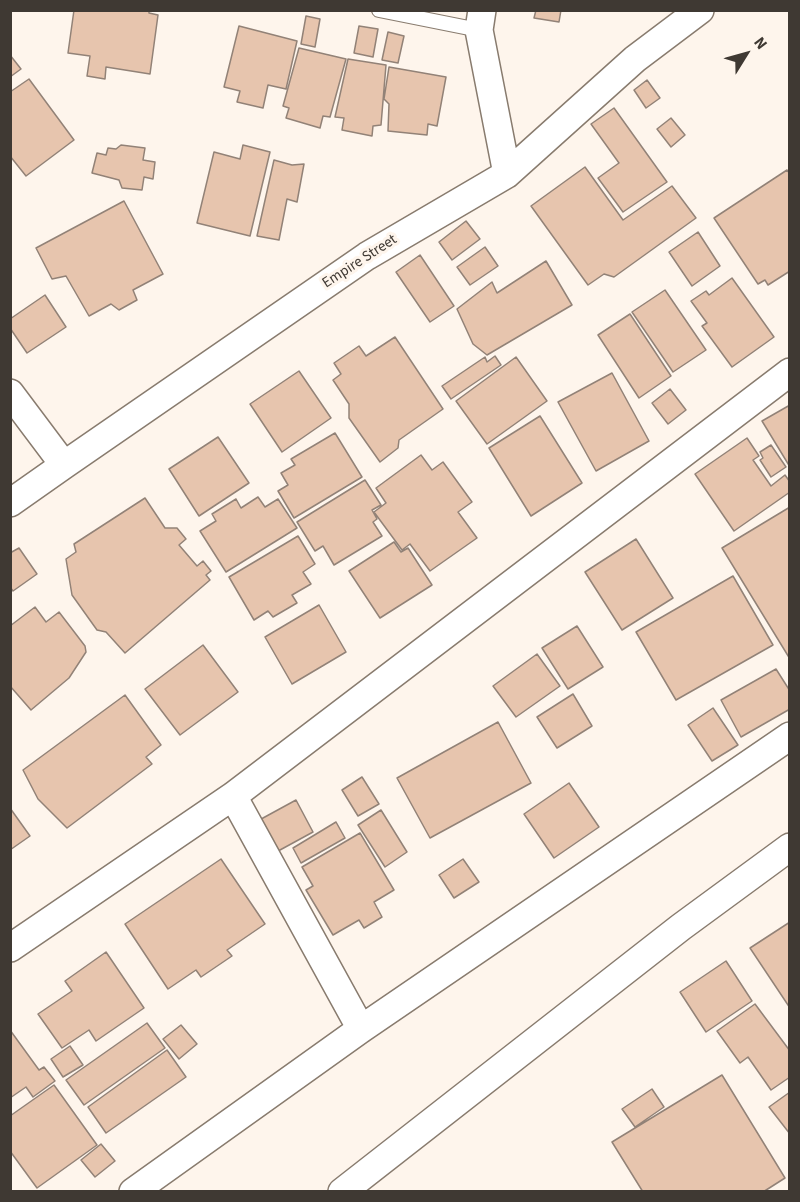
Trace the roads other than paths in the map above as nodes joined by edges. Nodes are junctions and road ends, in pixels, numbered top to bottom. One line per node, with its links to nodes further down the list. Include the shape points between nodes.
1 (379, 10): 3 (lane)
2 (700, 10): 4 (street, Empire Street, via 635,59)
3 (480, 20): 4 (street)
4 (507, 174): 7 (street, Empire Street, via 367,256)
5 (789, 372): 10 (street)
6 (10, 393): 7 (street)
7 (64, 465): 8 (street, Empire Street)
8 (10, 503)
9 (789, 736): 13 (street)
10 (233, 796): 12 (street); 13 (street)
11 (789, 847): 15 (street)
12 (10, 948)
13 (360, 1029): 14 (street)
14 (133, 1191)
15 (342, 1191)

